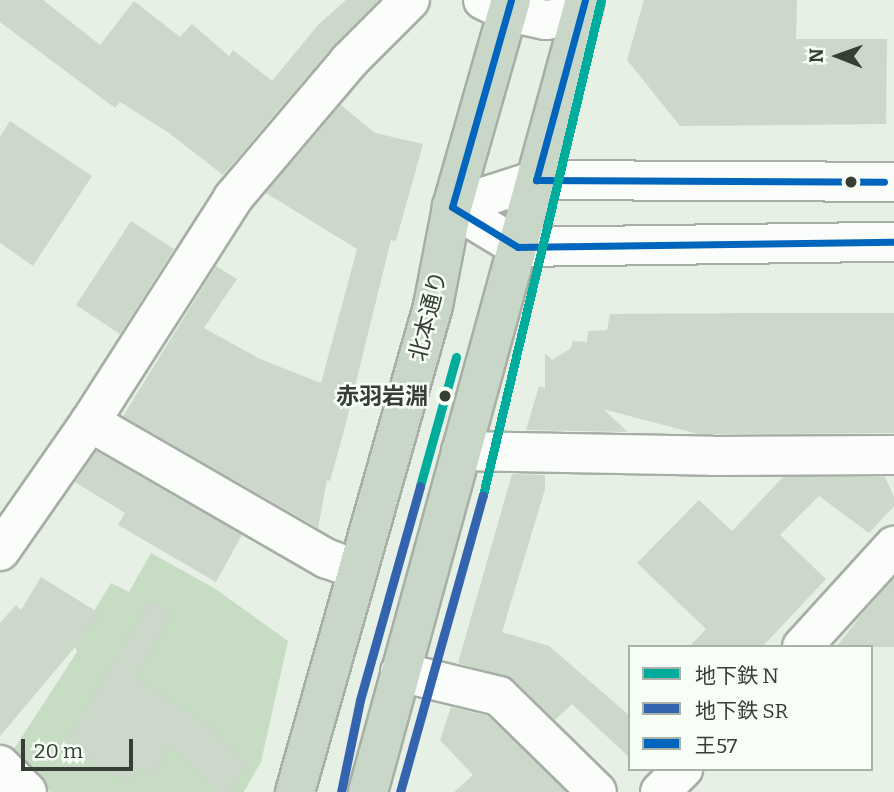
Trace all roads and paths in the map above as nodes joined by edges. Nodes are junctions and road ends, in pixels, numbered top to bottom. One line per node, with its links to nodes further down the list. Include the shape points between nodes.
1 (410, 0): 9 (street, via 349,61 233,198)
2 (584, 0): 3 (street, via 560,18 546,20); 4 (highway)
3 (501, 4): 6 (highway, 北本通り)
4 (536, 180): 5 (street); 6 (street); 8 (highway)
5 (894, 182)
6 (452, 207): 8 (street); 14 (highway, 北本通り, via 433,306)
7 (894, 242): 8 (street)
8 (517, 247): 10 (highway)
9 (90, 422): 13 (street); 14 (street, via 327,559)
10 (461, 451): 11 (street); 16 (highway)
11 (894, 455)
12 (894, 546): 15 (street)
13 (0, 551)
14 (358, 569): 20 (highway, 北本通り)
15 (804, 645)
16 (400, 672): 21 (highway); 22 (street, via 499,696)
17 (0, 765): 19 (street)
18 (681, 771): 23 (street)
19 (27, 792)
20 (295, 792)
21 (368, 792)
22 (597, 792)
23 (660, 792)

